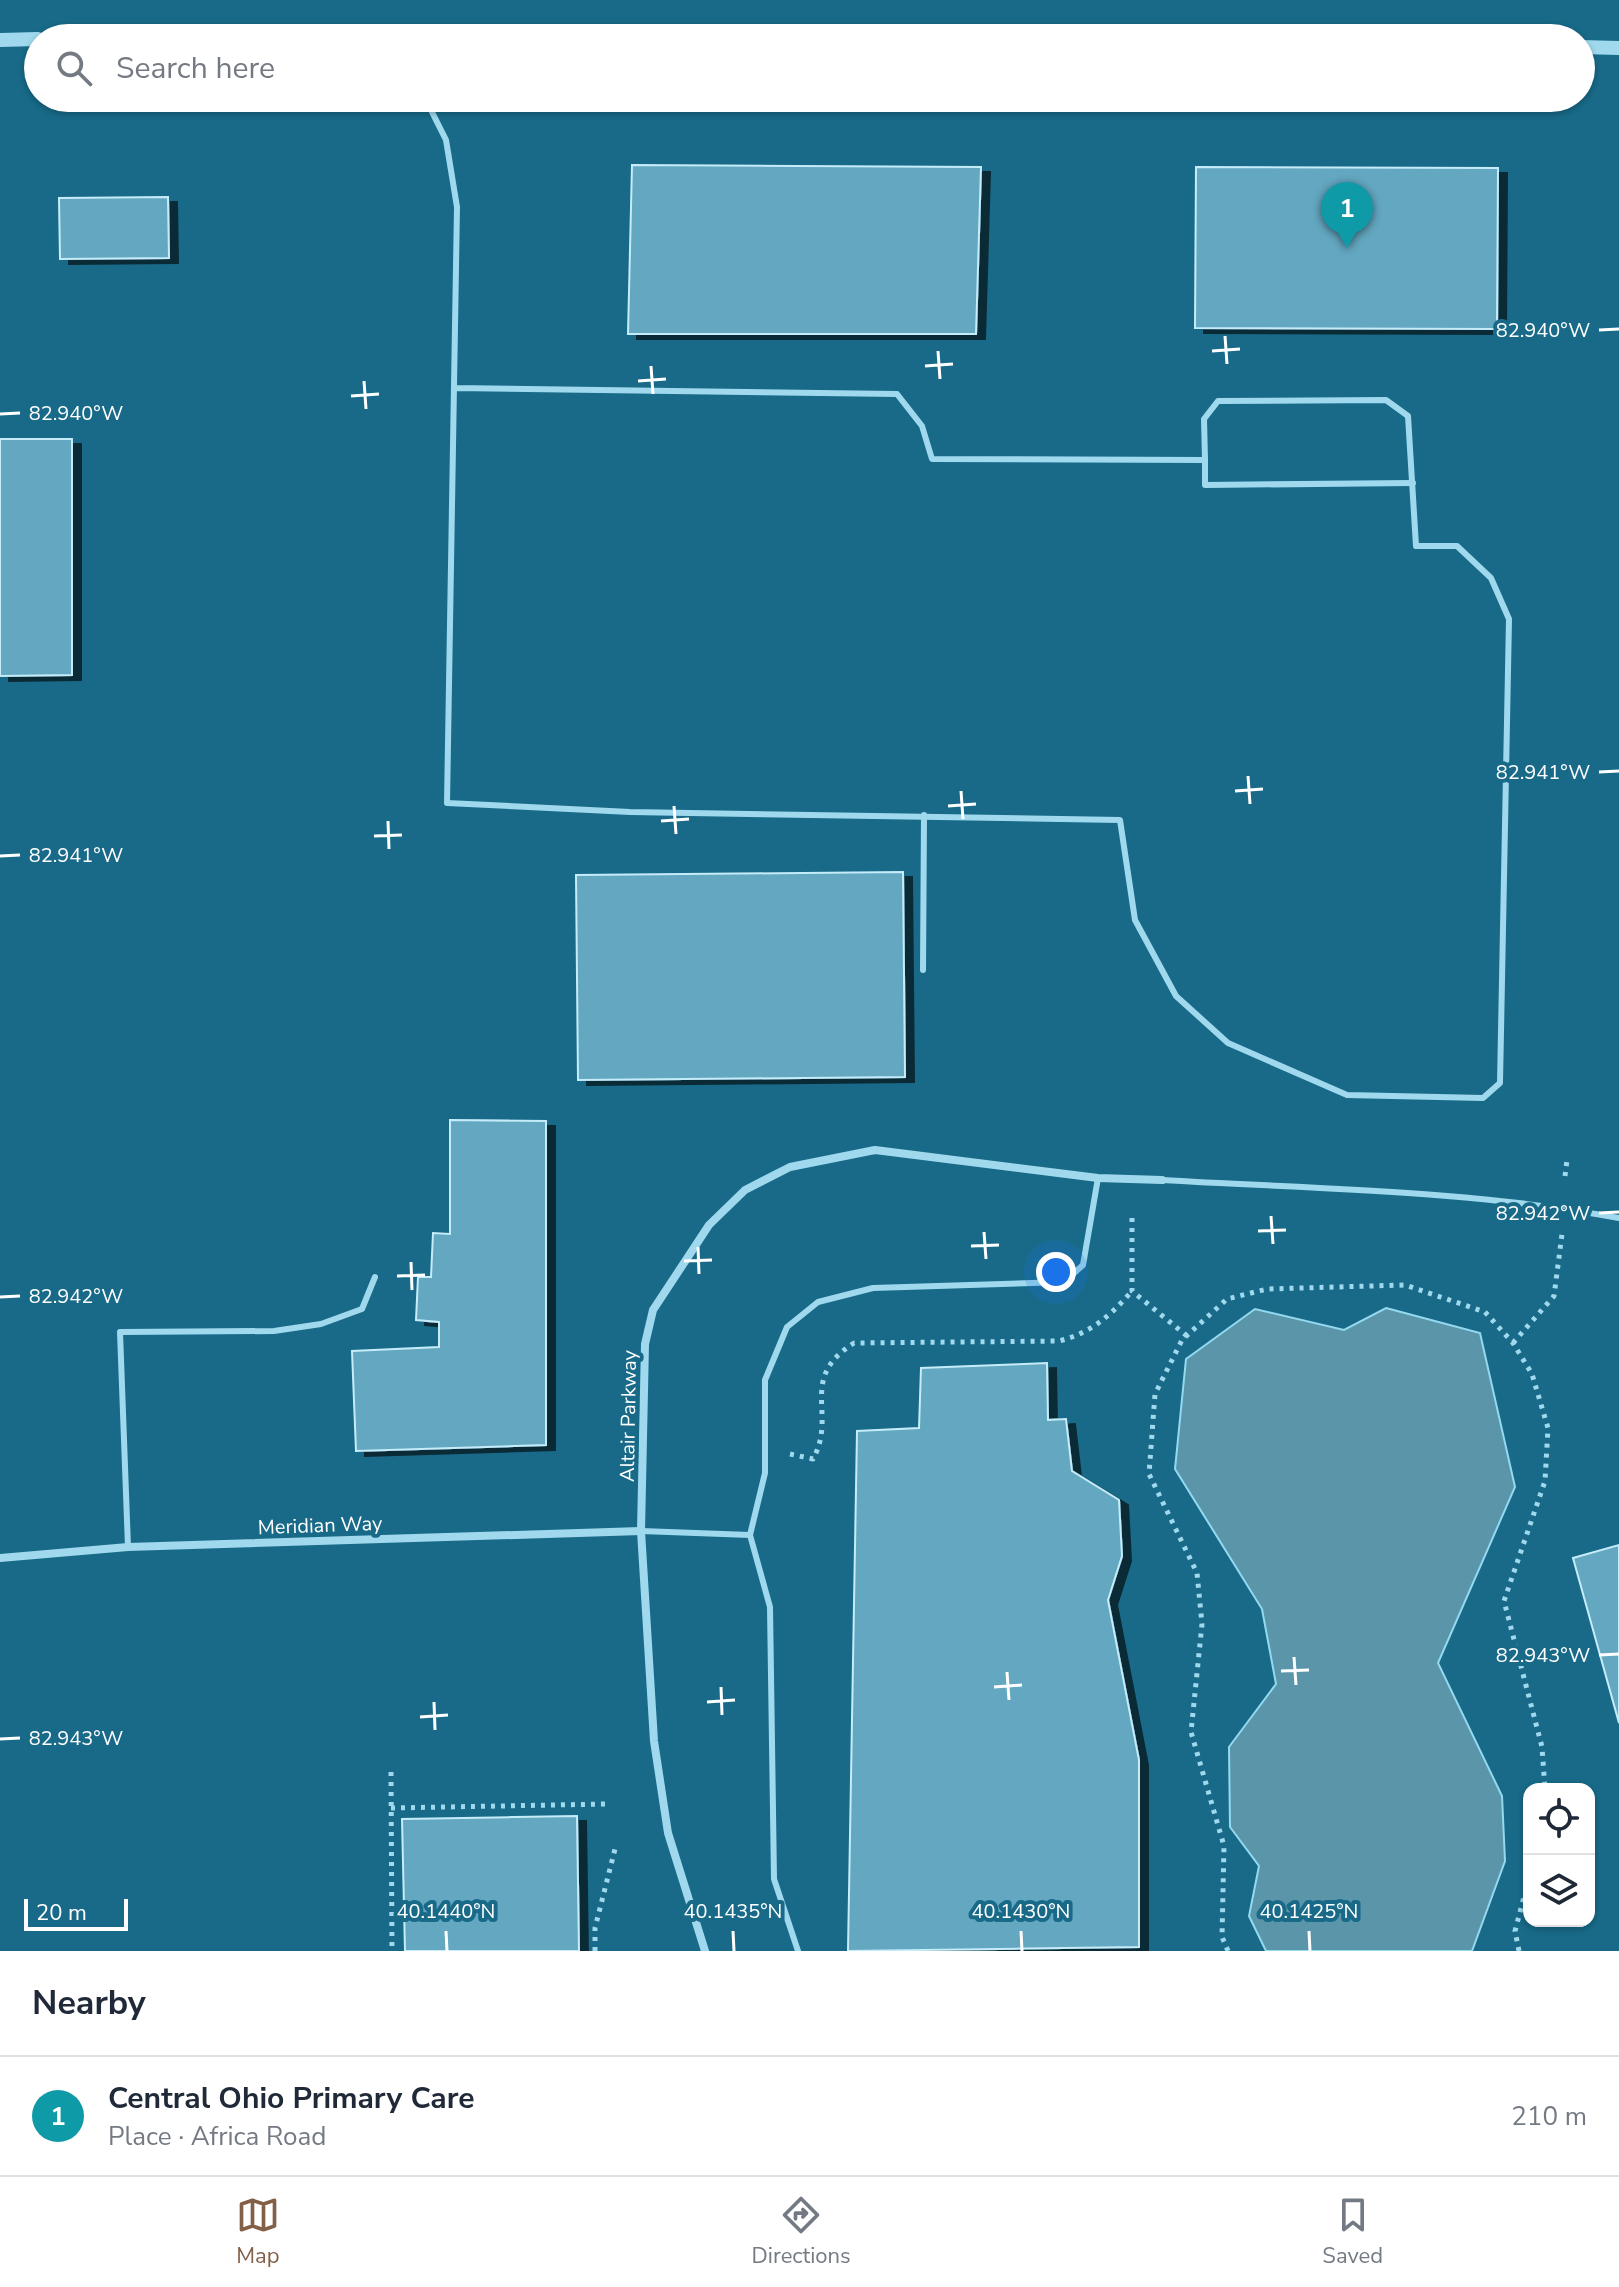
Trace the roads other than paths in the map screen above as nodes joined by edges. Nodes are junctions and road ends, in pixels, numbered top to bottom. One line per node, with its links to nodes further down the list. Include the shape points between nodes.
1 (24, 39): 2 (street)
2 (0, 40)
3 (1595, 47): 4 (street)
4 (1619, 48)
5 (432, 112): 6 (lane, via 446,140 457,207)
6 (455, 388): 7 (lane, via 897,394 922,426 932,459); 9 (lane, via 447,803)
7 (1205, 460): 8 (lane, via 1205,485); 8 (lane, via 1204,419 1218,401 1386,400 1408,416)
8 (1413, 483): 9 (lane, via 1416,546 1457,546 1491,578 1509,619 1500,1083 1483,1098 1347,1095 1228,1043 1176,996 1135,920 1120,820)
9 (924, 815): 10 (lane)
10 (923, 970)
11 (1098, 1178): 12 (street, Altair Parkway); 15 (street, Altair Parkway, via 875,1150 790,1167 745,1190 709,1225 653,1310 645,1344); 16 (lane, via 1083,1265 1064,1282 873,1288 818,1302 787,1327 765,1380 765,1473)
12 (1162, 1180): 13 (lane, via 1421,1195 1561,1207)
13 (1619, 1218)
14 (375, 1277): 17 (lane, via 362,1309 321,1324 274,1331 120,1332)
15 (641, 1531): 16 (lane); 17 (street, Meridian Way); 19 (street, Altair Parkway, via 658,1772 668,1833)
16 (750, 1535): 20 (lane, via 770,1607 774,1879)
17 (128, 1547): 18 (street, Meridian Way)
18 (0, 1558)
19 (705, 1951)
20 (798, 1951)

